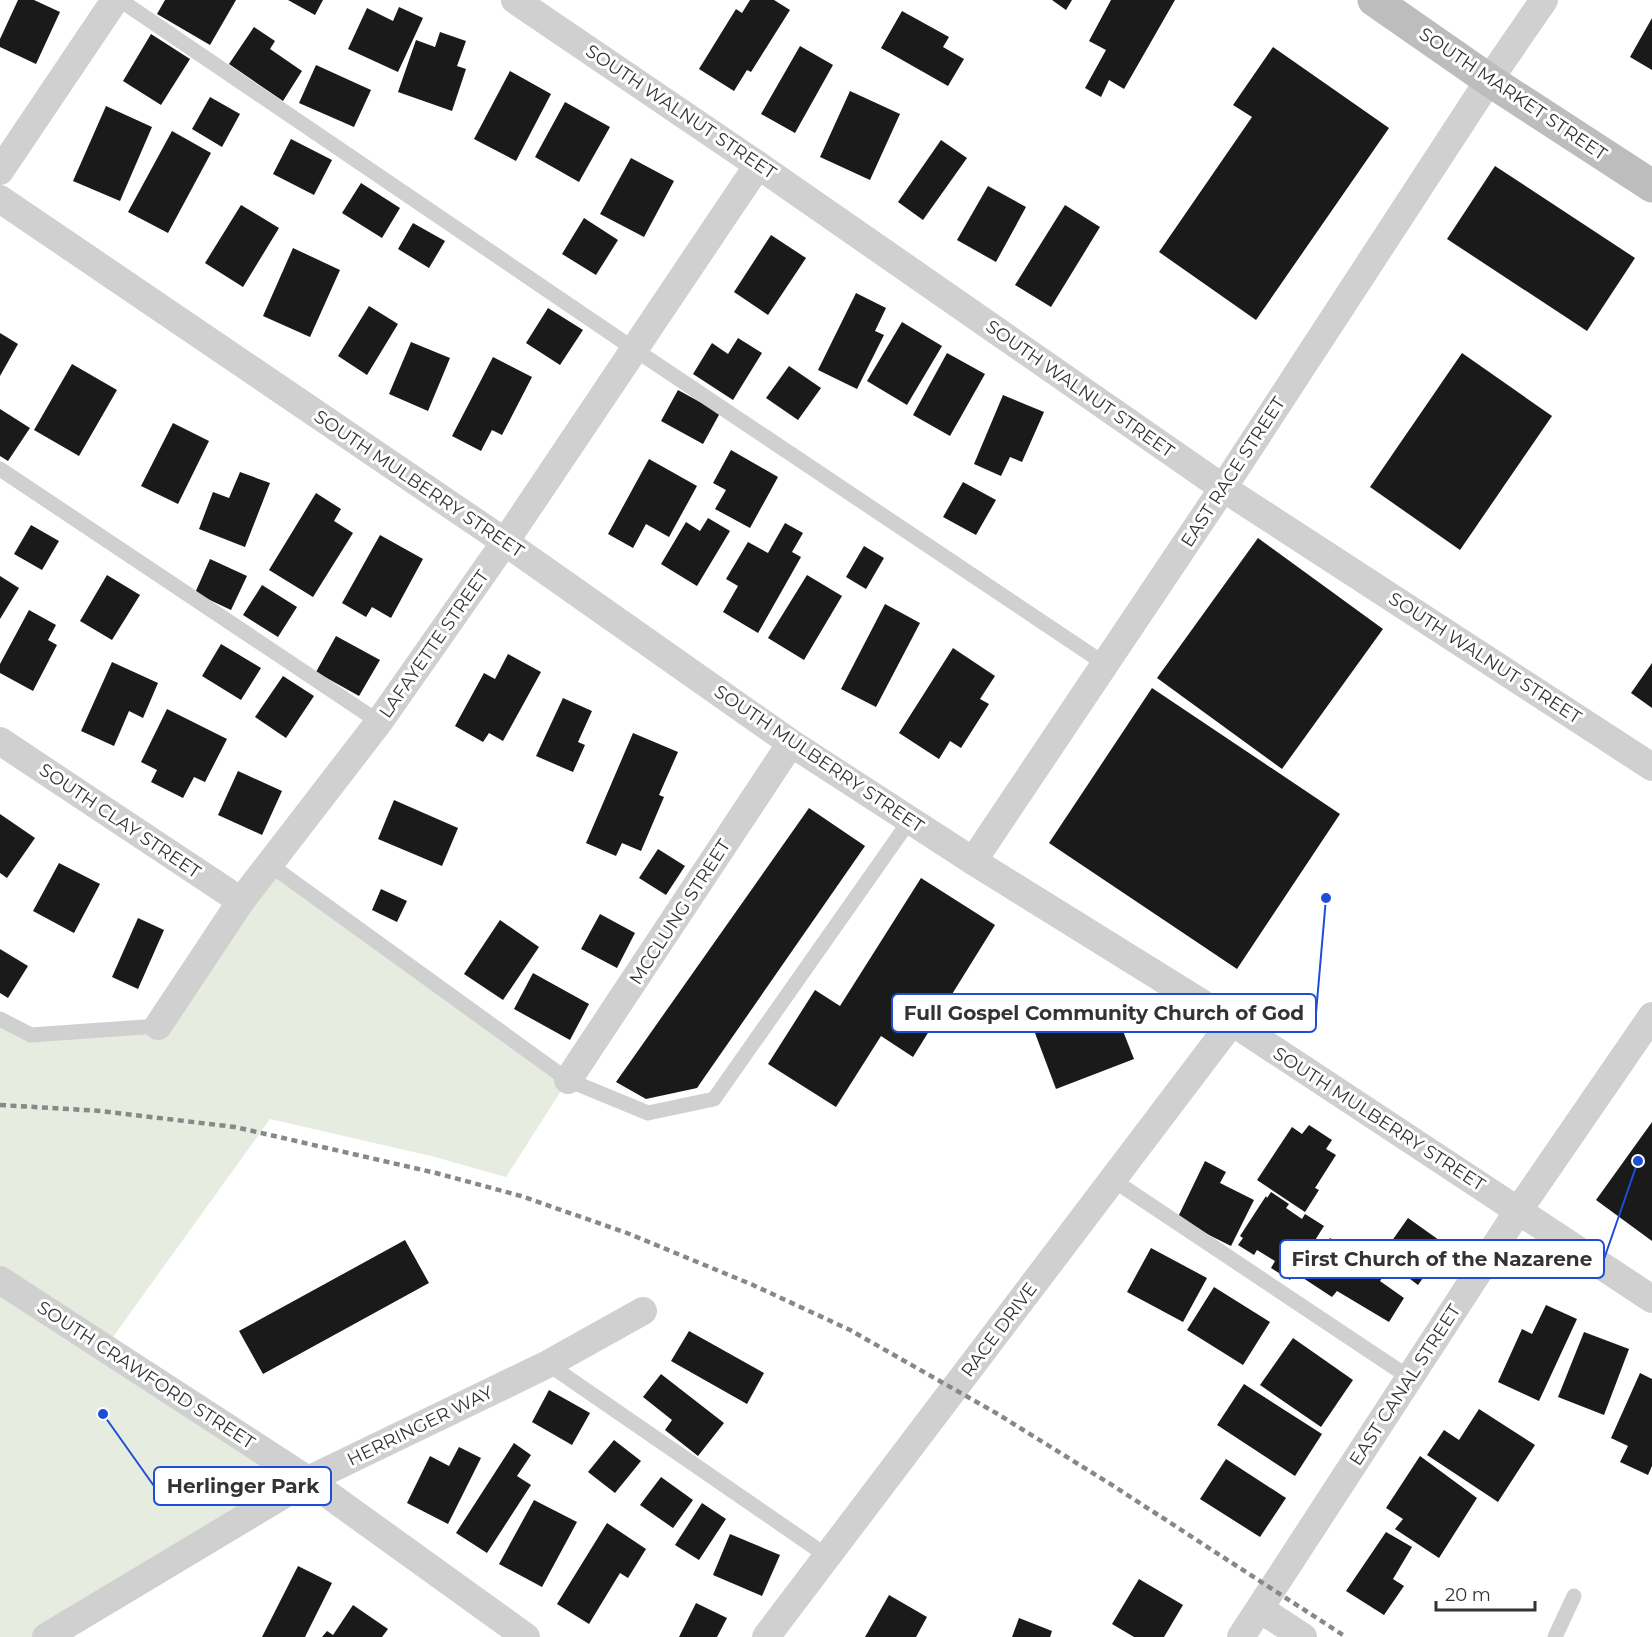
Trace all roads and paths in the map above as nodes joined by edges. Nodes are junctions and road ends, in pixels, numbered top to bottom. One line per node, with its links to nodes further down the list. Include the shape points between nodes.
1 (115, 0): 8 (street)
2 (120, 0): 11 (lane)
3 (515, 0): 7 (street, SOUTH WALNUT STREET)
4 (1374, 0): 6 (main road, SOUTH MARKET STREET)
5 (1544, 0): 6 (street, EAST RACE STREET)
6 (1489, 80): 9 (main road, SOUTH MARKET STREET); 13 (street, EAST RACE STREET)
7 (758, 165): 11 (street, LAFAYETTE STREET); 13 (street, SOUTH WALNUT STREET)
8 (0, 171)
9 (1652, 186)
10 (0, 199): 14 (street, SOUTH MULBERRY STREET)
11 (634, 349): 14 (street, LAFAYETTE STREET); 15 (lane)
12 (0, 469): 16 (lane)
13 (1223, 488): 15 (street, EAST RACE STREET); 19 (street, SOUTH WALNUT STREET)
14 (505, 542): 16 (street, LAFAYETTE STREET); 18 (street, SOUTH MULBERRY STREET)
15 (1105, 664): 21 (street, EAST RACE STREET)
16 (379, 722): 22 (street, LAFAYETTE STREET)
17 (0, 741): 23 (street, SOUTH CLAY STREET)
18 (791, 743): 20 (street, SOUTH MULBERRY STREET); 28 (street, MCCLUNG STREET)
19 (1652, 767)
20 (910, 820): 21 (street, SOUTH MULBERRY STREET); 28 (lane, via 714,1099 648,1113)
21 (973, 861): 25 (street, SOUTH MULBERRY STREET)
22 (269, 864): 23 (street, LAFAYETTE STREET); 28 (lane)
23 (241, 901): 27 (street, LAFAYETTE STREET)
24 (0, 1019): 27 (lane, via 31,1035)
25 (1232, 1022): 29 (street, RACE DRIVE); 30 (street, SOUTH MULBERRY STREET)
26 (1650, 1024): 30 (street, EAST CANAL STREET)
27 (158, 1026)
28 (568, 1080)
29 (1113, 1180): 35 (lane); 37 (street, RACE DRIVE)
30 (1518, 1211): 32 (street, SOUTH MULBERRY STREET); 35 (street, EAST CANAL STREET)
31 (0, 1280): 36 (street, SOUTH CRAWFORD STREET)
32 (1652, 1299)
33 (643, 1311): 34 (street, HERRINGER WAY)
34 (548, 1364): 36 (street, HERRINGER WAY); 37 (lane)
35 (1410, 1378): 39 (street, EAST CANAL STREET)
36 (308, 1480): 40 (street, HERRINGER WAY); 41 (street, SOUTH CRAWFORD STREET)
37 (828, 1556): 42 (street, RACE DRIVE)
38 (1574, 1596): 45 (lane)
39 (1260, 1609): 43 (street, EAST CANAL STREET); 44 (street)
40 (46, 1637)
41 (526, 1637)
42 (765, 1637)
43 (1241, 1637)
44 (1303, 1637)
45 (1555, 1637)

